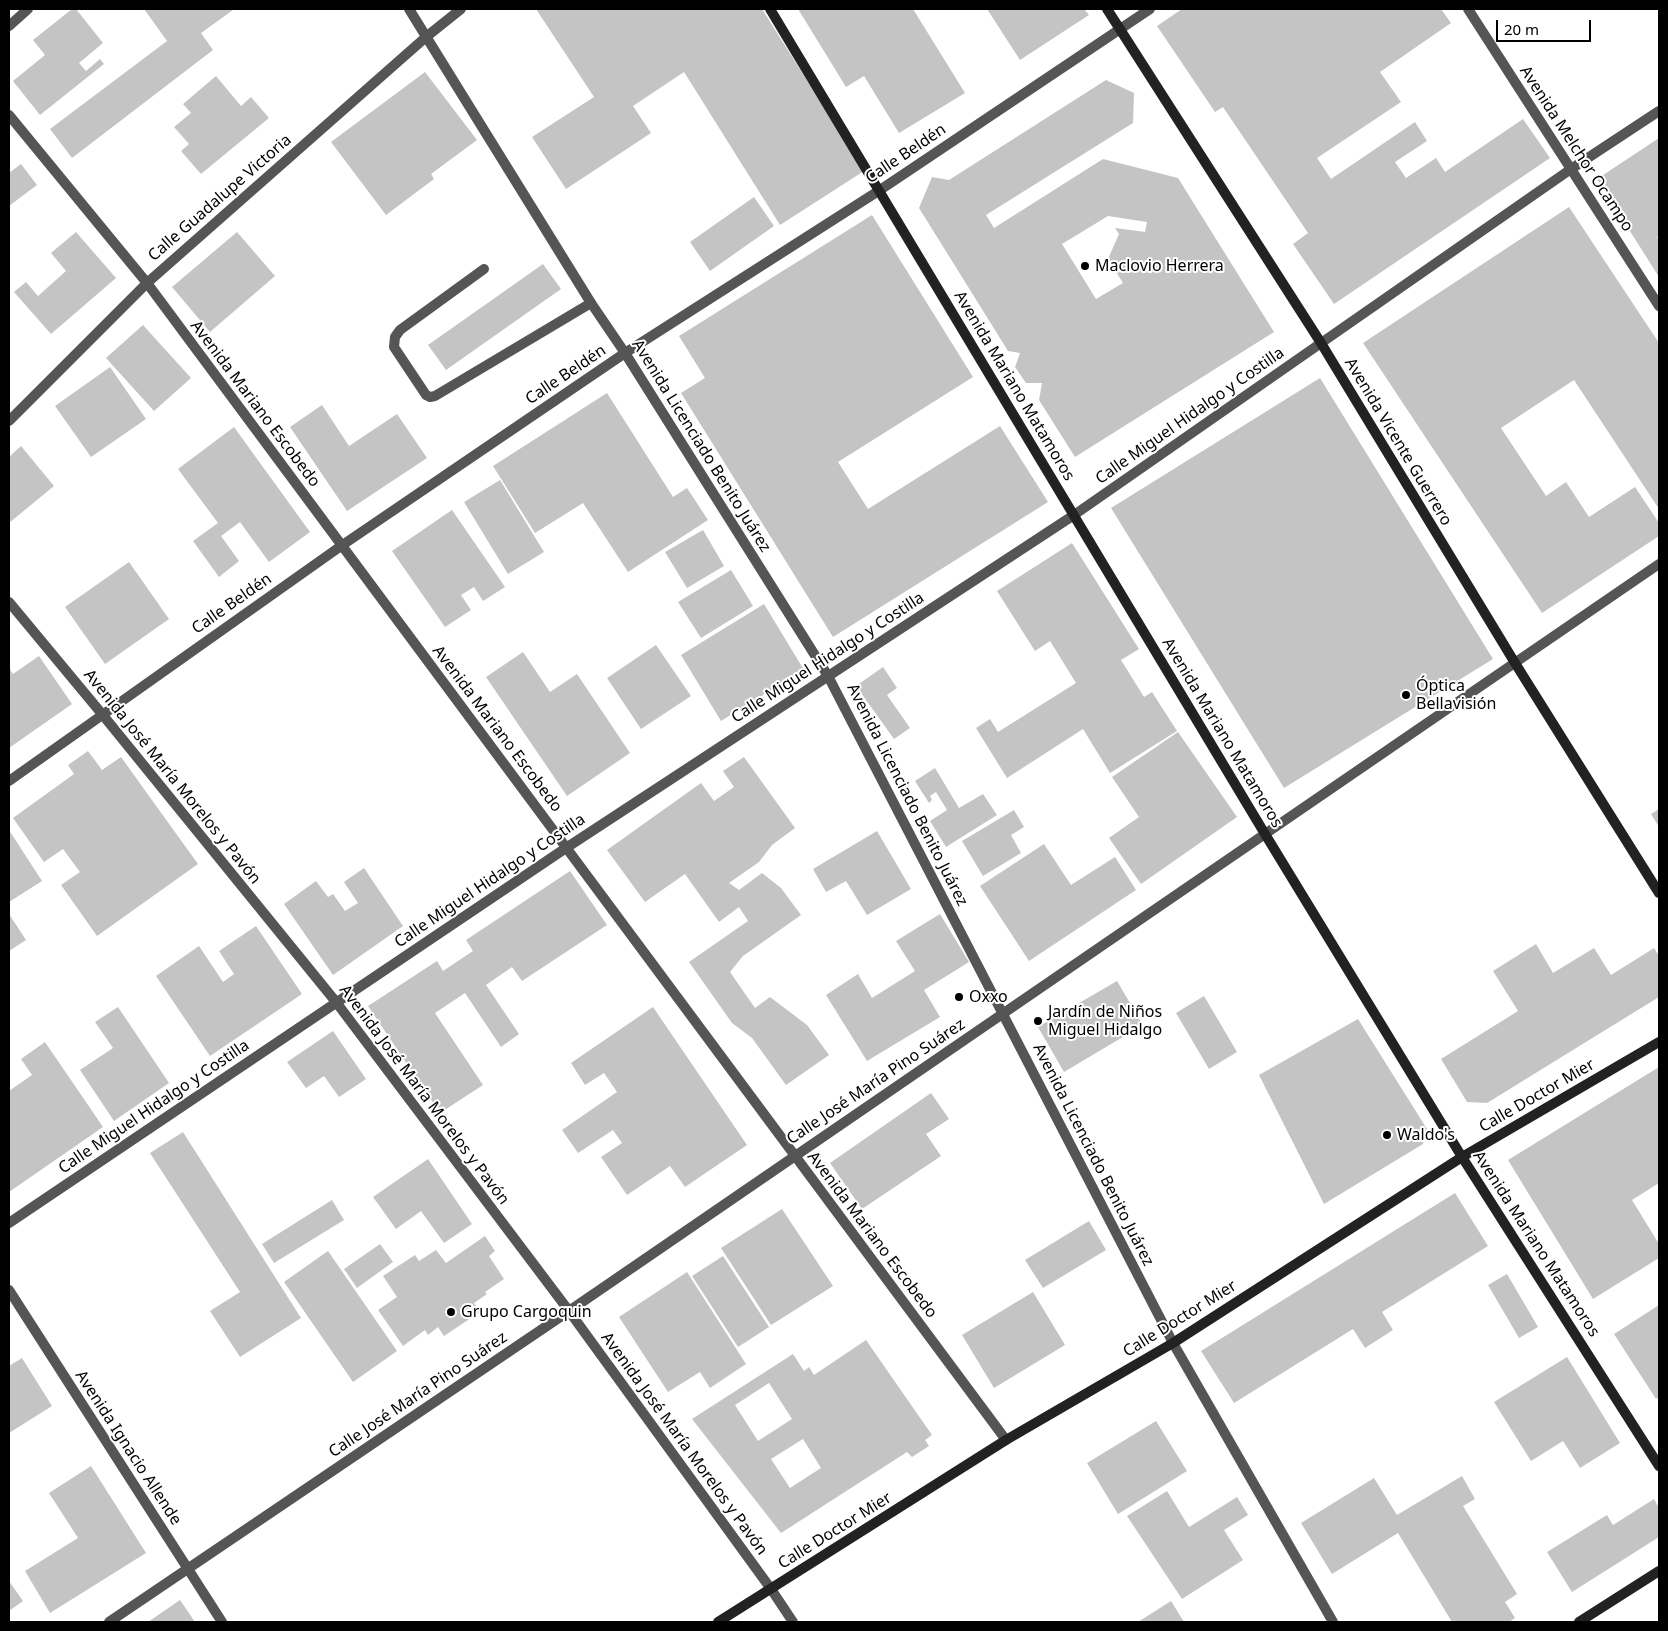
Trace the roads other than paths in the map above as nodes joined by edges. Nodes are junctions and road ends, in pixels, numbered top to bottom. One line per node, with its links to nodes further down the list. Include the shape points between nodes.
1 (28, 9): 8 (street)
2 (409, 9): 10 (street, Avenida Licenciado Benito Juárez)
3 (461, 9): 10 (street, Calle Guadalupe Victoria)
4 (770, 9): 14 (main road, Avenida Mariano Matamoros)
5 (1107, 9): 9 (main road, Avenida Vicente Guerrero)
6 (1150, 9): 9 (street, Calle Beldén)
7 (1468, 9): 13 (street, Avenida Melchor Ocampo)
8 (9, 26)
9 (1120, 29): 14 (street, Calle Beldén); 19 (main road, Avenida Vicente Guerrero)
10 (426, 37): 16 (street, Calle Guadalupe Victoria); 17 (street, Avenida Licenciado Benito Juárez)
11 (1659, 110): 13 (street, Calle Miguel Hidalgo y Costilla)
12 (9, 115): 16 (street, Avenida Mariano Escobedo)
13 (1571, 170): 18 (street, Avenida Melchor Ocampo); 19 (street, Calle Miguel Hidalgo y Costilla)
14 (880, 190): 20 (street, Calle Beldén); 22 (main road, Avenida Mariano Matamoros)
15 (484, 268): 17 (street, via 395,337 394,347 430,397)
16 (147, 283): 21 (street, Calle Guadalupe Victoria); 23 (street, Avenida Mariano Escobedo)
17 (592, 303): 20 (street, Avenida Licenciado Benito Juárez)
18 (1659, 306)
19 (1321, 344): 22 (street, Calle Miguel Hidalgo y Costilla); 26 (main road, Avenida Vicente Guerrero)
20 (625, 353): 23 (street, Calle Beldén); 27 (street, Avenida Licenciado Benito Juárez)
21 (9, 421)
22 (1074, 515): 27 (street, Calle Miguel Hidalgo y Costilla); 30 (main road, Avenida Mariano Matamoros)
23 (341, 546): 28 (street, Calle Beldén); 31 (street, Avenida Mariano Escobedo)
24 (1659, 564): 26 (street, Calle José María Pino Suárez)
25 (9, 602): 28 (street, Avenida José María Morelos y Pavón)
26 (1515, 663): 30 (street, Calle José María Pino Suárez); 32 (main road, Avenida Vicente Guerrero)
27 (828, 676): 31 (street, Calle Miguel Hidalgo y Costilla); 34 (street, Avenida Licenciado Benito Juárez)
28 (102, 714): 29 (street, Calle Beldén); 33 (street, Avenida José María Morelos y Pavón)
29 (9, 781)
30 (1265, 834): 34 (street, Calle José María Pino Suárez); 37 (main road, Avenida Mariano Matamoros)
31 (566, 848): 33 (street, Calle Miguel Hidalgo y Costilla); 36 (street, Avenida Mariano Escobedo)
32 (1659, 893)
33 (336, 1002): 38 (street, Calle Miguel Hidalgo y Costilla); 40 (street, Avenida José María Morelos y Pavón)
34 (1004, 1013): 36 (street, Calle José María Pino Suárez); 41 (street, Avenida Licenciado Benito Juárez)
35 (1659, 1042): 37 (main road, Calle Doctor Mier)
36 (794, 1156): 40 (street, Calle José María Pino Suárez); 42 (street, Avenida Mariano Escobedo)
37 (1462, 1157): 41 (main road, Calle Doctor Mier); 43 (main road, Avenida Mariano Matamoros)
38 (9, 1223)
39 (9, 1290): 44 (street, Avenida Ignacio Allende)
40 (568, 1311): 44 (street, Calle José María Pino Suárez); 46 (street, Avenida José María Morelos y Pavón)
41 (1172, 1342): 42 (main road, Calle Doctor Mier); 51 (street, Avenida Licenciado Benito Juárez)
42 (1006, 1440): 46 (main road, Calle Doctor Mier)
43 (1659, 1466)
44 (188, 1569): 47 (street, Calle José María Pino Suárez); 48 (street, Avenida Ignacio Allende)
45 (1659, 1572): 52 (main road)
46 (771, 1589): 49 (main road, Calle Doctor Mier); 50 (street, Avenida José María Morelos y Pavón)
47 (109, 1622)
48 (222, 1622)
49 (718, 1622)
50 (793, 1622)
51 (1334, 1622)
52 (1579, 1622)

